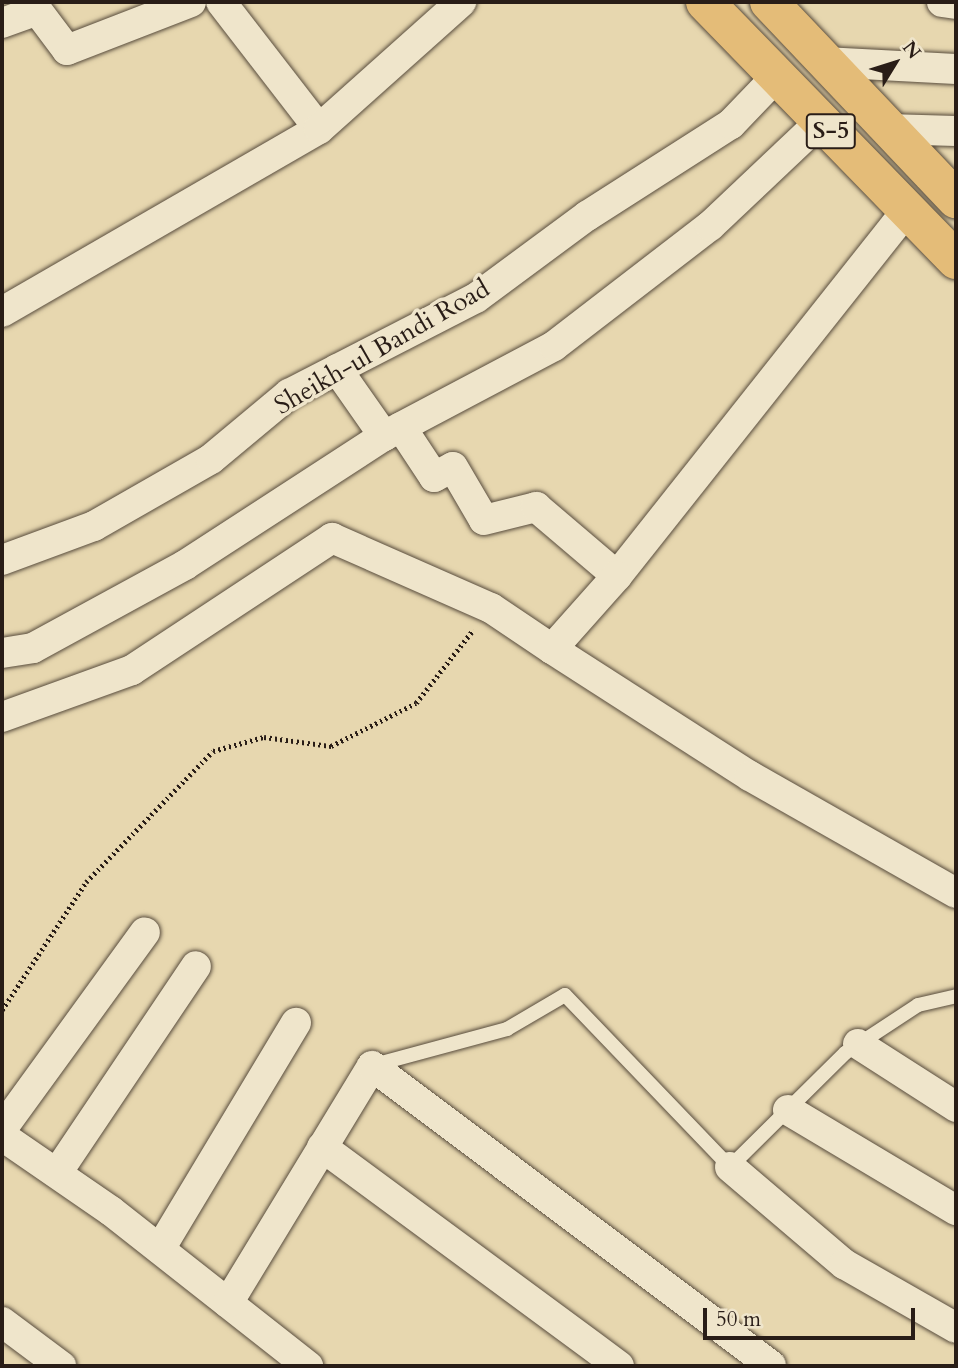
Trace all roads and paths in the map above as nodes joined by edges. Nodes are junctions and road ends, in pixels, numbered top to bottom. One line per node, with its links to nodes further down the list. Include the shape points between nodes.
1 (191, 2): 8 (street, via 67,50 37,10)
2 (221, 2): 13 (street)
3 (461, 2): 13 (street)
4 (705, 2): 11 (main road, S-5)
5 (769, 2): 9 (main road, S-5)
6 (942, 2): 7 (street)
7 (956, 4)
8 (2, 23)
9 (824, 62): 10 (street); 14 (main road, S-5)
10 (956, 69)
11 (777, 76): 12 (main road, S-5); 20 (street, Sheikh-ul Bandi Road, via 731,124 587,216 476,298)
12 (821, 121): 17 (main road, S-5); 21 (street, via 710,226 554,345)
13 (319, 129): 19 (street)
14 (887, 129): 15 (street); 16 (main road, S-5)
15 (956, 131)
16 (956, 200)
17 (908, 209): 18 (main road, S-5); 23 (street)
18 (956, 260)
19 (2, 312)
20 (337, 369): 21 (street); 22 (street, Sheikh-ul Bandi Road, via 289,394 211,459 94,526)
21 (393, 431): 23 (street, via 434,477 453,467 484,520 536,507); 26 (street, via 185,565 33,648)
22 (3, 555)
23 (617, 576): 25 (street)
24 (491, 608): 25 (street); 27 (street, via 332,538 132,670); 32 (path, via 416,703 331,746 264,737 213,751 86,883)
25 (552, 649): 28 (street, via 750,776)
26 (2, 653)
27 (2, 717)
28 (956, 893)
29 (145, 932): 38 (street)
30 (196, 966): 42 (street)
31 (956, 996): 34 (lane, via 918,1005)
32 (2, 1010)
33 (296, 1023): 44 (street)
34 (858, 1044): 36 (street); 37 (lane)
35 (372, 1066): 40 (street); 41 (lane, via 507,1029 565,995); 51 (street)
36 (956, 1107)
37 (788, 1110): 41 (lane); 43 (street)
38 (2, 1129)
39 (2, 1136): 42 (street)
40 (322, 1147): 45 (street); 50 (street)
41 (730, 1167): 47 (street, via 844,1265)
42 (57, 1173): 44 (street)
43 (956, 1210)
44 (160, 1249): 45 (street)
45 (228, 1303): 49 (street)
46 (2, 1322): 48 (street)
47 (956, 1328)
48 (61, 1366)
49 (308, 1366)
50 (619, 1366)
51 (771, 1366)

